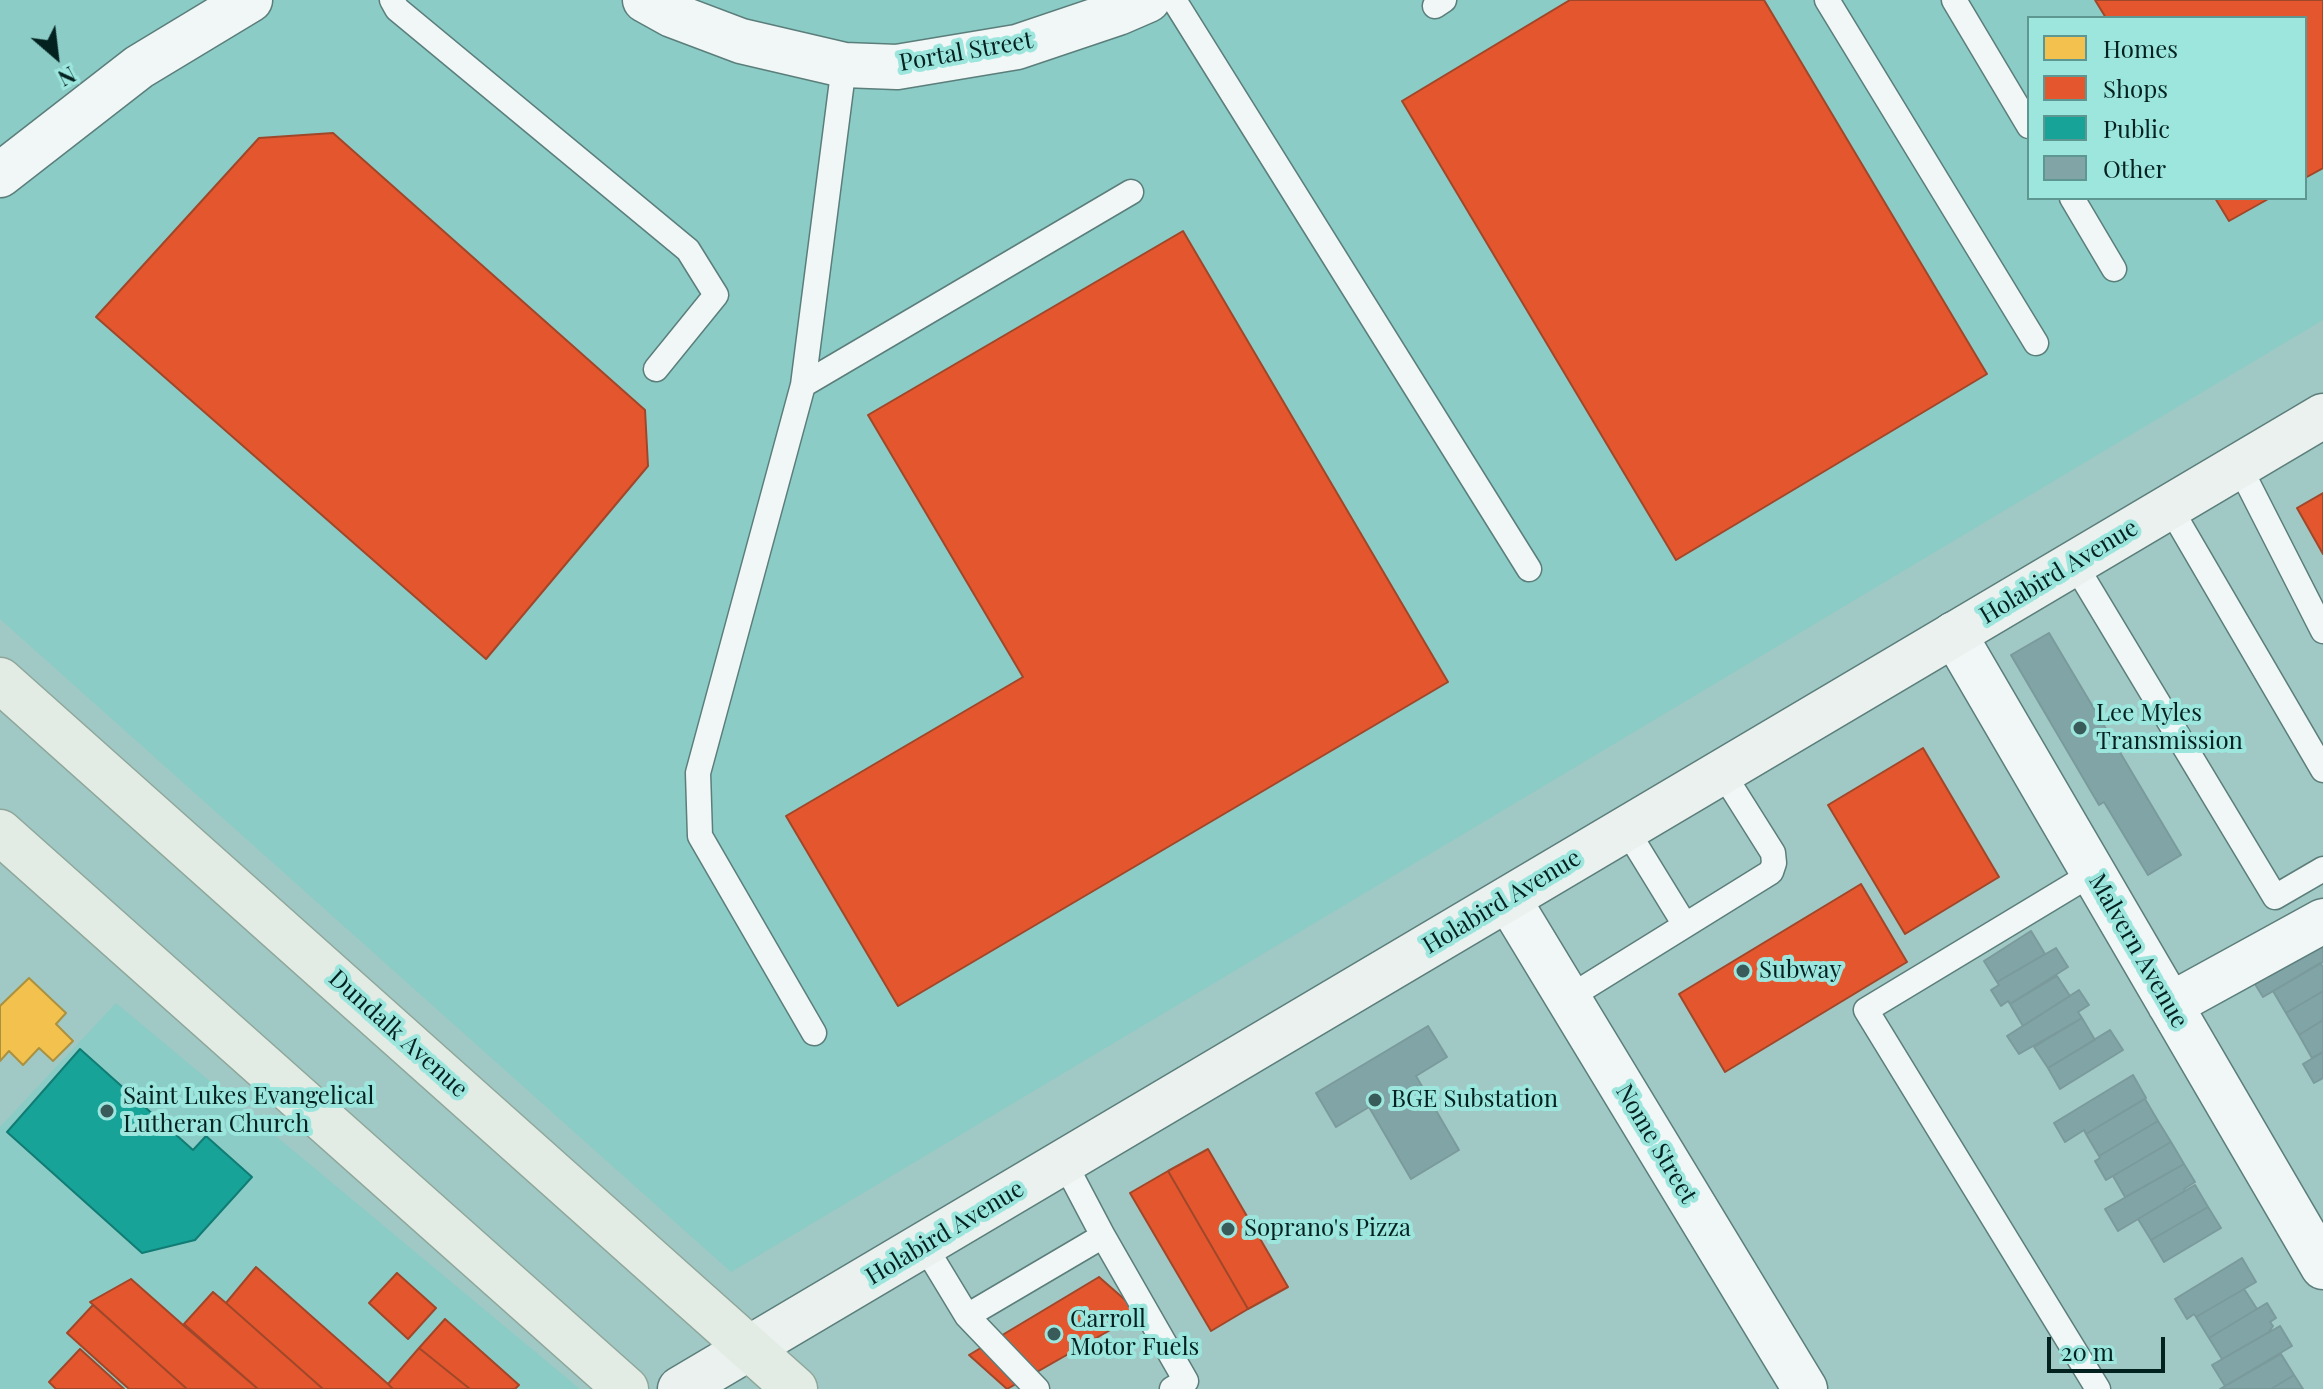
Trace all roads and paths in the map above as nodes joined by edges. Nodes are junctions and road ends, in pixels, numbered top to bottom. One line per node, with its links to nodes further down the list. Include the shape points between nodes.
1 (392, 0): 15 (lane, via 688,250 716,295)
2 (645, 0): 8 (street, Portal Street, via 741,41)
3 (1148, 0): 8 (street, Portal Street, via 1017,47 897,67)
4 (1174, 0): 21 (lane)
5 (1827, 0): 14 (lane)
6 (1954, 0): 9 (lane)
7 (228, 6): 10 (street)
8 (844, 65): 16 (lane)
9 (2027, 123)
10 (0, 175)
11 (1131, 192): 16 (lane)
12 (2073, 200): 13 (lane)
13 (2114, 269)
14 (2036, 343)
15 (656, 369)
16 (803, 385): 36 (lane, via 698,773 700,836)
17 (2323, 416): 18 (main road, Holabird Avenue)
18 (2239, 466): 19 (main road, Holabird Avenue); 22 (lane)
19 (2169, 506): 20 (main road, Holabird Avenue); 25 (lane)
20 (2074, 563): 23 (main road, Holabird Avenue); 29 (lane, via 2275,897)
21 (1529, 569)
22 (2323, 631)
23 (1954, 634): 26 (main road, Holabird Avenue); 30 (street, Malvern Avenue)
24 (0, 680): 43 (main road, Dundalk Avenue)
25 (2323, 770)
26 (1722, 772): 27 (main road, Holabird Avenue); 33 (lane, via 1773,853 1774,863 1771,872)
27 (1626, 829): 31 (main road, Holabird Avenue); 33 (lane)
28 (0, 832): 44 (main road)
29 (2323, 869)
30 (2093, 873): 35 (street, Malvern Avenue); 50 (lane, via 1866,1010)
31 (1508, 899): 34 (street, Nome Street); 37 (main road, Holabird Avenue)
32 (2323, 921): 35 (street)
33 (1685, 925): 34 (lane)
34 (1568, 998): 49 (street, Nome Street)
35 (2170, 1005): 38 (street, Malvern Avenue)
36 (814, 1033)
37 (1064, 1162): 39 (lane); 40 (main road, Holabird Avenue)
38 (2309, 1211): 41 (street, Malvern Avenue)
39 (1103, 1236): 42 (lane); 48 (lane, via 1186,1381)
40 (924, 1245): 42 (lane); 43 (main road, Holabird Avenue)
41 (2323, 1267)
42 (967, 1316): 47 (lane)
43 (750, 1350): 45 (main road, Holabird Avenue); 46 (main road, Dundalk Avenue)
44 (626, 1389)
45 (680, 1389)
46 (795, 1389)
47 (1037, 1389)
48 (1172, 1389)
49 (1805, 1389)
50 (2098, 1389)

